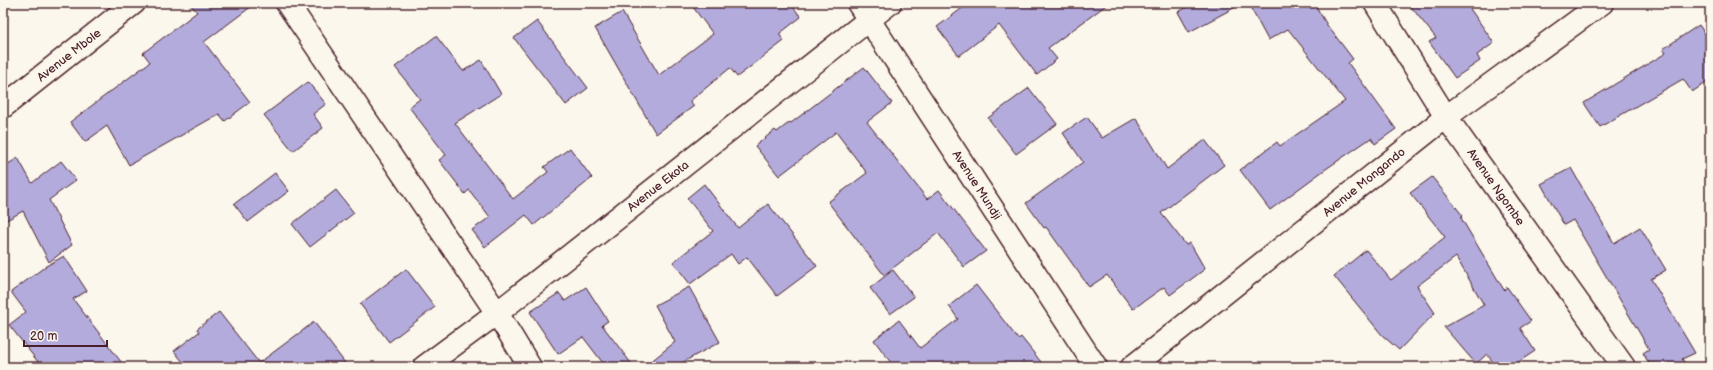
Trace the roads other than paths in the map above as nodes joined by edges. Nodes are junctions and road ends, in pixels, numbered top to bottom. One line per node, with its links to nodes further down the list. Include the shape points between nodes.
1 (134, 3): 7 (street, Avenue Mbole)
2 (287, 3): 9 (street)
3 (890, 3): 6 (street, Avenue Ekota)
4 (1375, 3): 8 (street, Avenue Ngombe)
5 (1602, 3): 8 (street, Avenue Mongando)
6 (863, 11): 9 (street, Avenue Ekota); 12 (street, Avenue Mundji)
7 (3, 107)
8 (1446, 117): 13 (street, Avenue Mongando); 14 (street, Avenue Ngombe)
9 (497, 312): 10 (street, Avenue Ekota); 11 (street)
10 (424, 367)
11 (530, 367)
12 (1096, 367)
13 (1132, 367)
14 (1624, 367)

